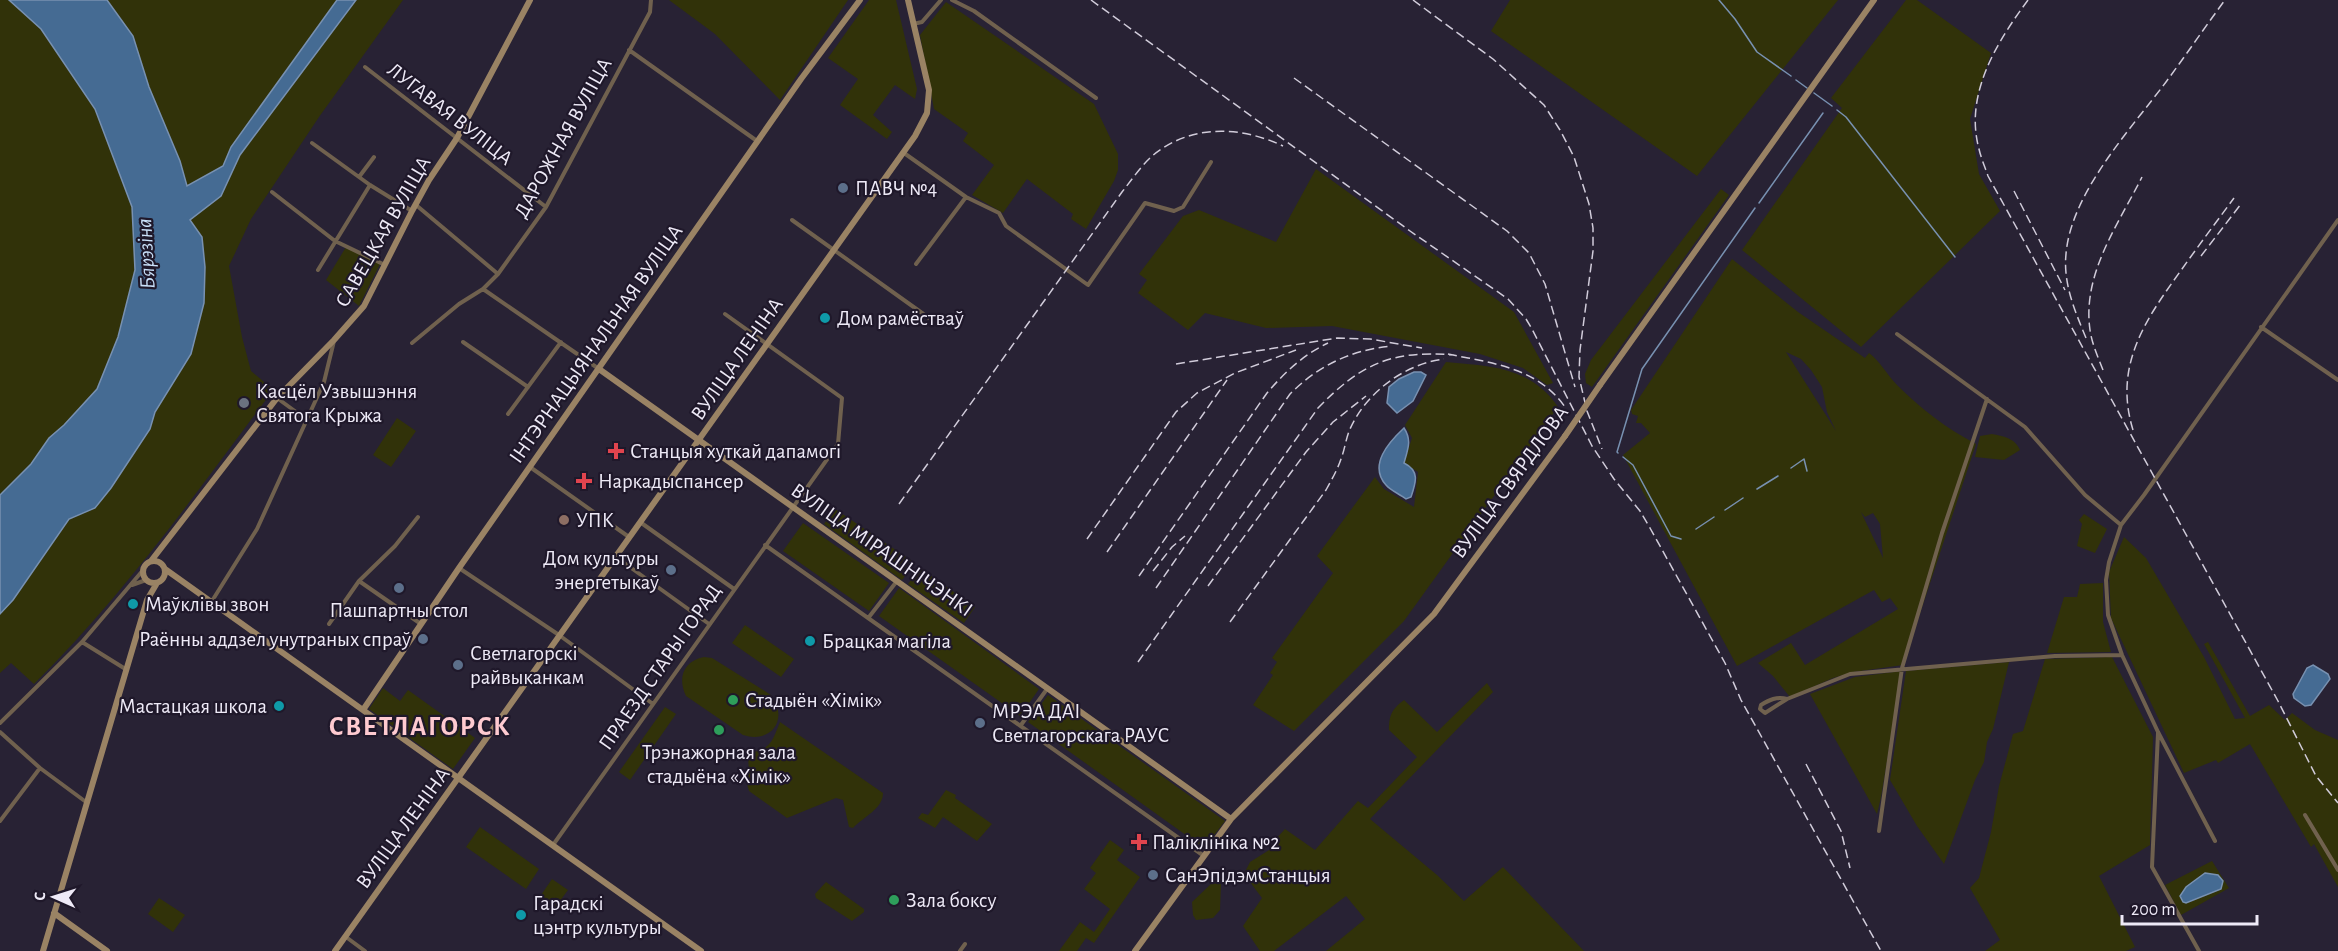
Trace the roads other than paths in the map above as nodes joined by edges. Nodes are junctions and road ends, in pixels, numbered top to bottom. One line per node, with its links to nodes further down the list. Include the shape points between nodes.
1 (530, 0): 12 (street, САВЕЦКАЯ ВУЛІЦА)
2 (651, 0): 9 (street, ДАРОЖНАЯ ВУЛІЦА, via 650,12)
3 (860, 0): 13 (street, ІНТЭРНАЦЫЯНАЛЬНАЯ ВУЛІЦА)
4 (908, 0): 8 (street, ВУЛІЦА ЛЕНІНА)
5 (941, 0): 8 (street, via 922,22)
6 (952, 0): 11 (street, via 974,11)
7 (1874, 0): 91 (street, ВУЛІЦА СВЯРДЛОВА, bridge, via 1434,614)
8 (913, 24): 15 (street, ВУЛІЦА ЛЕНІНА, via 929,90 927,113)
9 (629, 50): 13 (street); 22 (street, ДАРОЖНАЯ ВУЛІЦА)
10 (365, 67): 12 (street, ЛУГАВАЯ ВУЛІЦА)
11 (1096, 99)
12 (457, 138): 22 (street, ЛУГАВАЯ ВУЛІЦА); 23 (street, САВЕЦКАЯ ВУЛІЦА)
13 (758, 141): 42 (street, ІНТЭРНАЦЫЯНАЛЬНАЯ ВУЛІЦА)
14 (312, 143): 18 (street)
15 (904, 153): 21 (street); 27 (street, ВУЛІЦА ЛЕНІНА)
16 (374, 157): 18 (street)
17 (1211, 162): 21 (street, via 1183,207 1174,211 1145,203 1088,285 1006,226 999,213)
18 (359, 177): 19 (street)
19 (370, 185): 23 (street); 26 (street)
20 (272, 192): 26 (street)
21 (966, 197): 28 (street)
22 (546, 207): 31 (street, ДАРОЖНАЯ ВУЛІЦА)
23 (414, 208): 29 (street, САВЕЦКАЯ ВУЛІЦА); 31 (street)
24 (792, 220): 27 (street)
25 (2338, 220): 35 (street)
26 (336, 241): 29 (street); 30 (street)
27 (834, 250): 34 (street); 41 (street, ВУЛІЦА ЛЕНІНА)
28 (916, 264)
29 (386, 265): 37 (street, САВЕЦКАЯ ВУЛІЦА, via 364,306)
30 (318, 270)
31 (498, 274): 32 (street, ДАРОЖНАЯ ВУЛІЦА)
32 (483, 289): 39 (street, ВУЛІЦА МІРАШНІЧЭНКІ); 40 (street, ДАРОЖНАЯ ВУЛІЦА)
33 (725, 314): 41 (street)
34 (928, 318)
35 (2261, 327): 43 (street); 54 (street)
36 (1897, 334): 46 (street)
37 (334, 340): 45 (street, САВЕЦКАЯ ВУЛІЦА); 48 (street, via 324,382)
38 (463, 342): 44 (street)
39 (561, 342): 42 (street, ВУЛІЦА МІРАШНІЧЭНКІ); 44 (street)
40 (412, 343)
41 (768, 344): 49 (street, ВУЛІЦА ЛЕНІНА); 51 (street, ПРАЕЗД СТАРЫ ГОРАД, via 842,398 838,444)
42 (599, 369): 49 (street, ВУЛІЦА МІРАШНІЧЭНКІ); 50 (street, ІНТЭРНАЦЫЯНАЛЬНАЯ ВУЛІЦА)
43 (2338, 380)
44 (528, 387): 47 (street)
45 (277, 398): 48 (street); 56 (street, САВЕЦКАЯ ВУЛІЦА)
46 (1987, 399): 54 (street, via 2025,427 2085,495); 77 (street)
47 (508, 414)
48 (307, 420): 69 (street, via 257,529)
49 (699, 440): 51 (street, ВУЛІЦА МІРАШНІЧЭНКІ); 53 (street, ВУЛІЦА ЛЕНІНА)
50 (529, 467): 55 (street); 61 (street, ІНТЭРНАЦЫЯНАЛЬНАЯ ВУЛІЦА)
51 (792, 507): 57 (street, ПРАЕЗД СТАРЫ ГОРАД); 65 (street, ВУЛІЦА МІРАШНІЧЭНКІ)
52 (418, 517): 64 (street)
53 (640, 522): 55 (street, ВУЛІЦА ЛЕНІНА); 68 (street)
54 (2121, 525): 76 (street, via 2106,580 2108,615)
55 (630, 537): 58 (street, ВУЛІЦА ЛЕНІНА)
56 (166, 542): 59 (street, САВЕЦКАЯ ВУЛІЦА); 60 (street, САВЕЦКАЯ ВУЛІЦА)
57 (765, 544): 68 (street, ПРАЕЗД СТАРЫ ГОРАД); 70 (street)
58 (615, 557): 73 (street); 74 (street, ВУЛІЦА ЛЕНІНА)
59 (151, 561): 60 (street); 62 (street, САВЕЦКАЯ ВУЛІЦА)
60 (163, 566): 63 (street, САВЕЦКАЯ ВУЛІЦА); 66 (street)
61 (459, 568): 72 (street, ІНТЭРНАЦЫЯНАЛЬНАЯ ВУЛІЦА); 74 (street)
62 (144, 569): 63 (street); 67 (street)
63 (154, 581): 66 (street); 67 (street); 78 (street)
64 (359, 581): 71 (street); 72 (street)
65 (897, 581): 70 (street); 79 (street, ВУЛІЦА МІРАШНІЧЭНКІ)
66 (183, 582): 69 (street)
67 (128, 587): 75 (street)
68 (734, 590): 73 (street, ПРАЕЗД СТАРЫ ГОРАД)
69 (211, 602): 82 (street)
70 (869, 617): 84 (street)
71 (329, 624)
72 (421, 624): 82 (street, ІНТЭРНАЦЫЯНАЛЬНАЯ ВУЛІЦА)
73 (709, 624): 81 (street, ПРАЕЗД СТАРЫ ГОРАД)
74 (559, 635): 81 (street); 88 (street, ВУЛІЦА ЛЕНІНА)
75 (82, 642): 78 (street); 83 (street)
76 (2122, 655): 77 (street); 86 (street)
77 (1902, 668): 80 (street, via 1850,674); 93 (street)
78 (127, 670): 89 (street)
79 (1047, 688): 84 (street); 91 (street, ВУЛІЦА МІРАШНІЧЭНКІ)
80 (1787, 699): 80 (street, via 1765,712 1760,709 1767,701)
81 (653, 704): 95 (street, ПРАЕЗД СТАРЫ ГОРАД)
82 (363, 710): 88 (street)
83 (0, 723)
84 (1022, 725): 96 (street)
85 (0, 732): 87 (street)
86 (2158, 732): 94 (street); 108 (street, via 2152,867)
87 (40, 768): 89 (street); 92 (street)
88 (459, 779): 95 (street); 99 (street, ВУЛІЦА ЛЕНІНА)
89 (86, 802): 98 (street)
90 (2305, 815): 97 (street)
91 (1231, 819): 96 (street, ВУЛІЦА СВЯРДЛОВА)
92 (0, 821)
93 (1879, 831)
94 (2216, 841)
95 (552, 845): 105 (street)
96 (1204, 856): 107 (street, ВУЛІЦА СВЯРДЛОВА)
97 (2338, 870)
98 (54, 913): 101 (street); 102 (street)
99 (345, 937): 103 (street, ВУЛІЦА ЛЕНІНА); 104 (street)
100 (965, 944): 106 (street)
101 (43, 951)
102 (107, 951)
103 (335, 951)
104 (365, 951)
105 (701, 951)
106 (960, 951)
107 (1135, 951)
108 (2199, 951)

